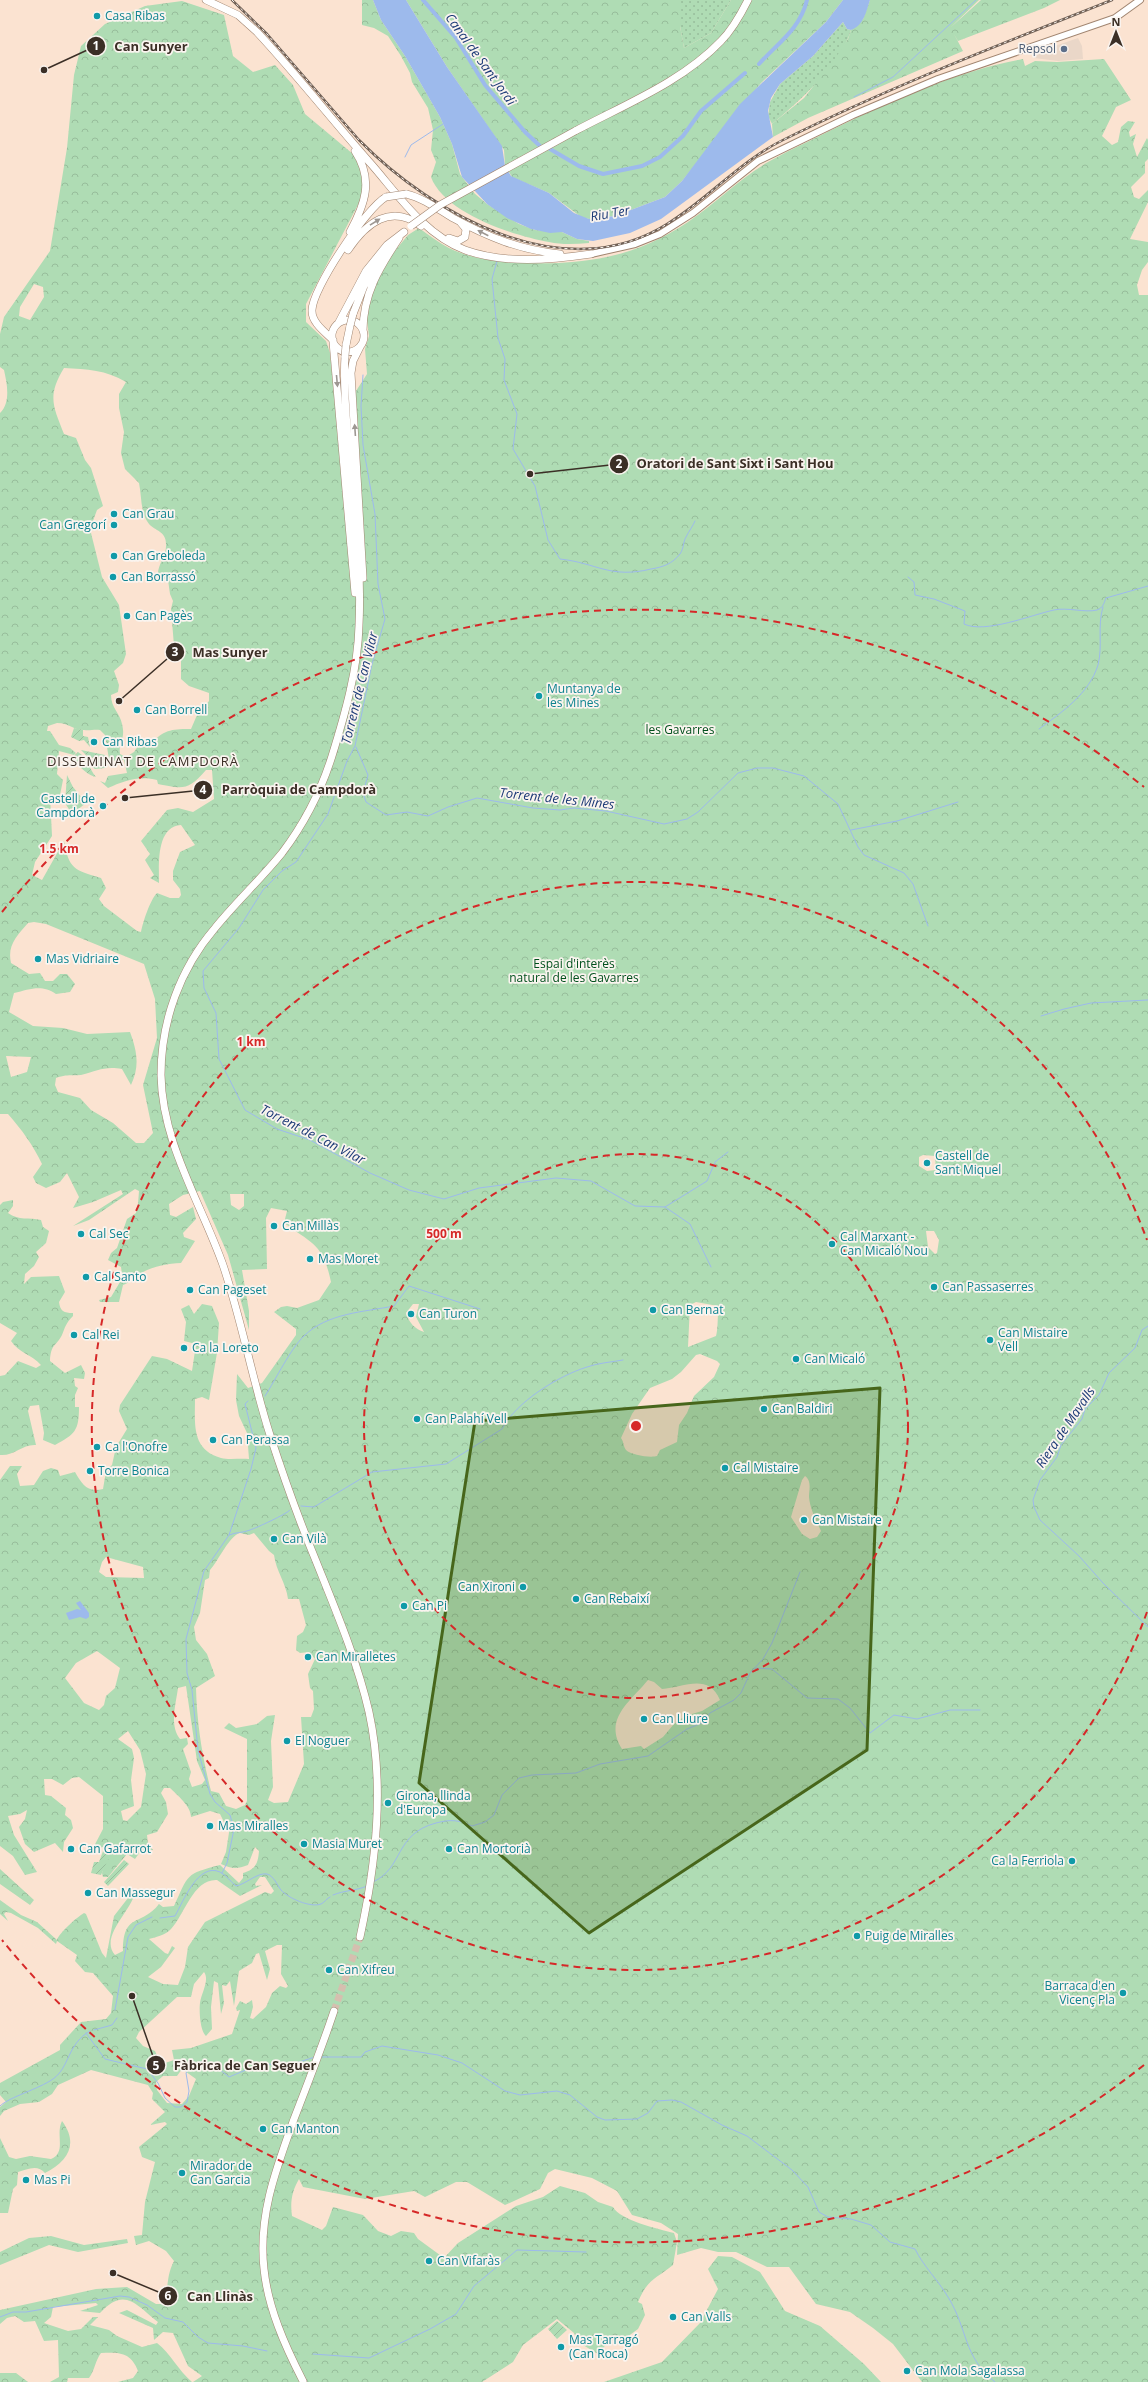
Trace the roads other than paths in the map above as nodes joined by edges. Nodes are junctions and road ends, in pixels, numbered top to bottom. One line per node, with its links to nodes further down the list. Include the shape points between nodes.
1 (206, 0): 4 (highway, via 229,10 253,27)
2 (748, 0): 7 (highway, bridge, via 739,18 722,41 700,61 440,205)
3 (1140, 0): 9 (main road, via 1115,18 938,79 853,114 758,161 684,219 660,234 635,244)
4 (336, 123): 5 (highway); 10 (highway, via 361,160 367,188 363,206)
5 (417, 216): 6 (highway, via 450,239 460,240 465,236 466,229); 8 (highway)
6 (454, 218): 9 (highway, one-way to 6, via 549,253 520,248); 10 (highway, bridge, via 406,194 386,197 370,210)
7 (402, 234): 13 (highway, via 387,245 366,271); 14 (highway, via 372,283 364,309); 17 (highway, bridge, via 370,276 353,314 346,345 345,398)
8 (452, 244): 9 (highway, via 479,254 510,258 542,259); 11 (highway, one-way to 8, via 365,229 386,217 409,217 441,240)
9 (591, 254)
10 (336, 259): 11 (highway)
11 (329, 270): 12 (highway, via 313,303 312,313)
12 (316, 322): 13 (highway, via 326,326); 15 (highway)
13 (339, 323): 14 (highway, via 355,321); 15 (highway, via 333,330)
14 (363, 331): 16 (highway)
15 (333, 341): 16 (highway, via 338,348 346,351 354,350); 18 (highway, one-way to 18, via 356,605)
16 (360, 345): 17 (highway, one-way to 16, via 363,553 352,373 353,361)
17 (360, 602): 18 (highway)
18 (357, 652): 19 (highway, via 337,737 316,796 301,825 282,852 213,929 186,971 168,1020 161,1072 164,1106 174,1145 225,1271 270,1436 357,1667 369,1712 377,1786 375,1846)
19 (360, 1937)
20 (334, 2011): 21 (highway, via 269,2192 264,2223 265,2280 285,2343)
21 (303, 2381)

